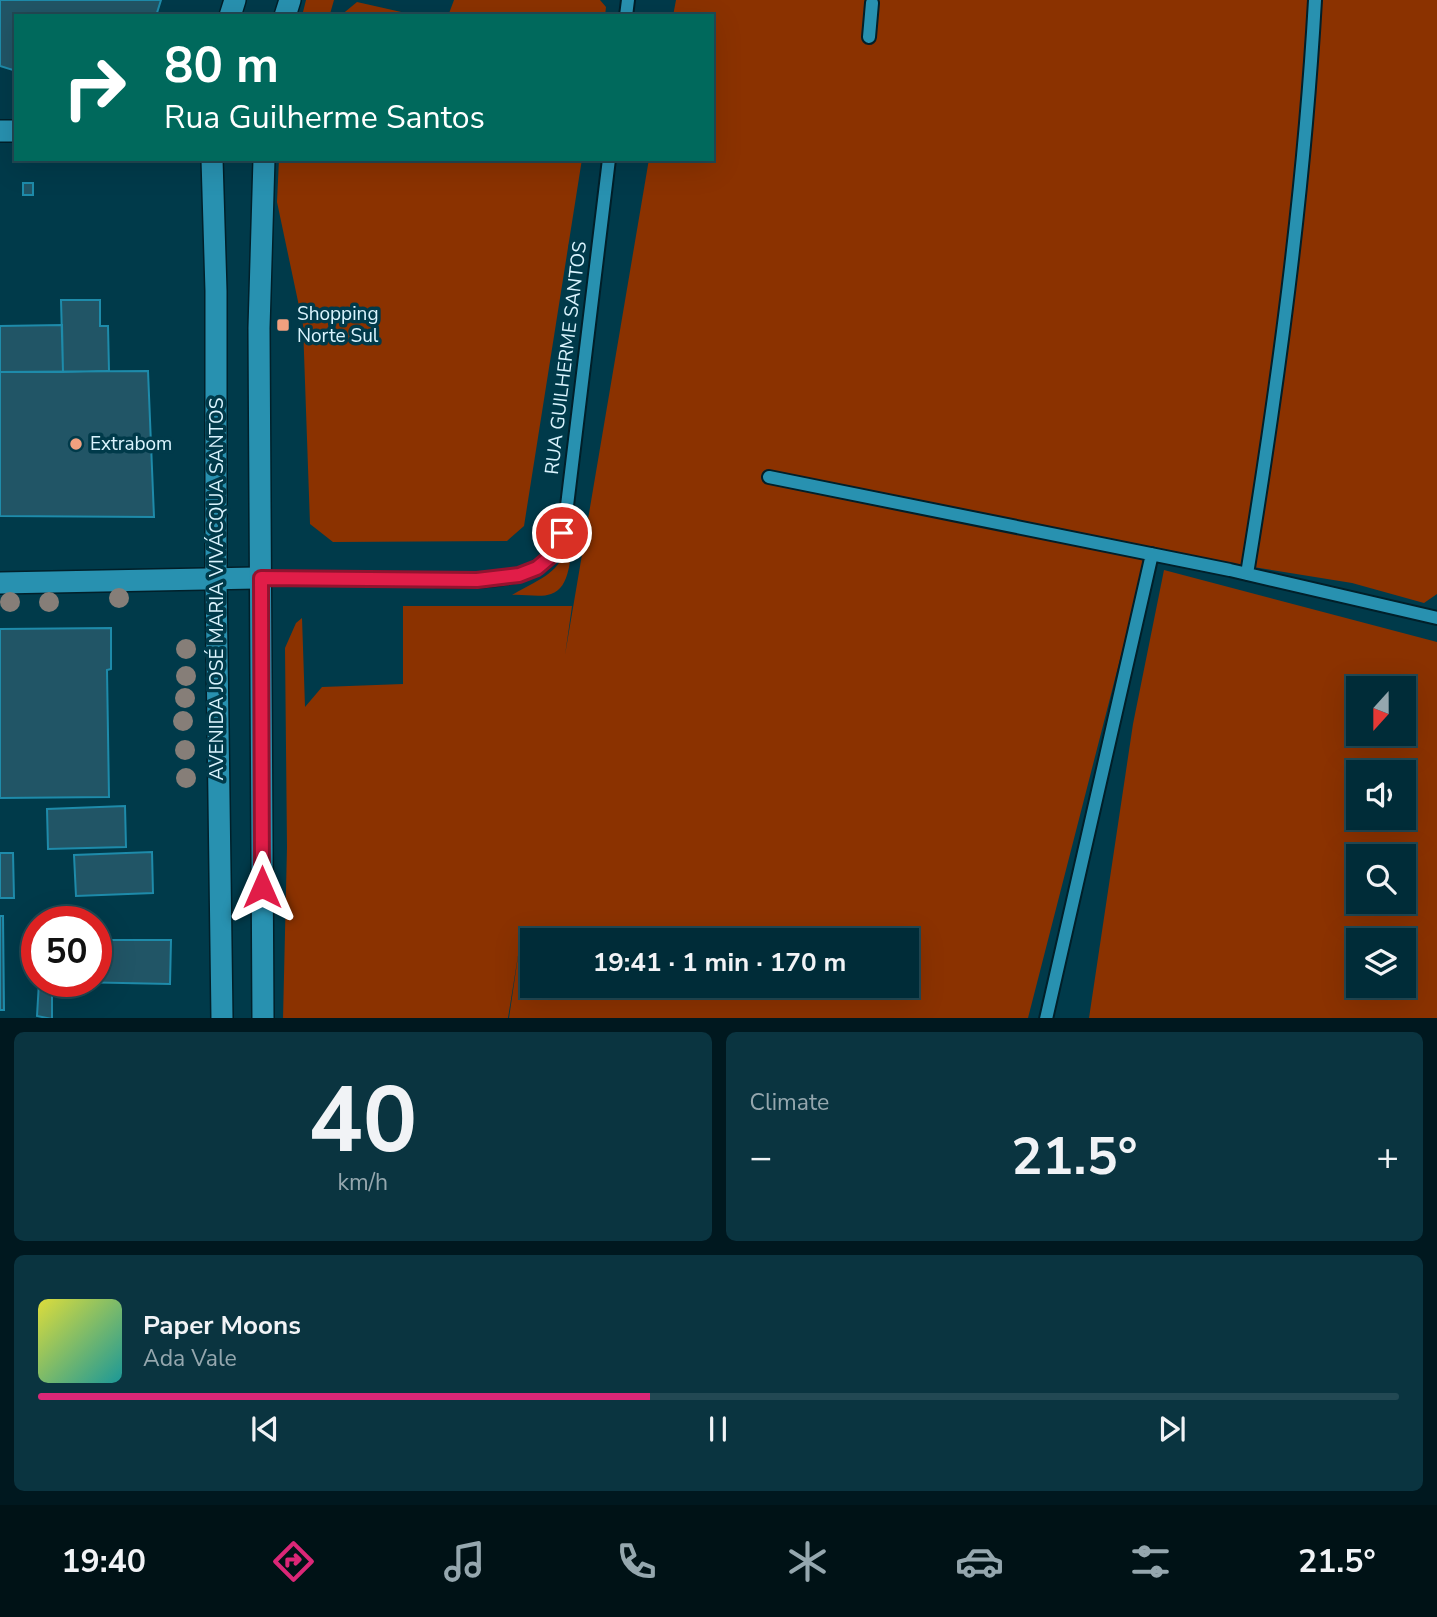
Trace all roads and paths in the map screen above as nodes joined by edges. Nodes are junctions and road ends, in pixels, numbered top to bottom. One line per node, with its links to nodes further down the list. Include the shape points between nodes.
1 (1315, 0): 9 (lane, via 1295,235)
2 (872, 3): 3 (lane)
3 (869, 37)
4 (212, 161): 11 (main road, AVENIDA JOSÉ MARIA VIVÁCQUA SANTOS)
5 (264, 161): 10 (main road, via 259,328)
6 (609, 161): 10 (lane, RUA GUILHERME SANTOS, via 566,514 550,557 519,575 477,580)
7 (769, 477): 8 (lane)
8 (1152, 554): 9 (lane); 16 (lane)
9 (1247, 574): 13 (lane)
10 (261, 578): 11 (main road); 15 (main road)
11 (216, 580): 12 (main road); 14 (main road, AVENIDA JOSÉ MARIA VIVÁCQUA SANTOS)
12 (0, 583)
13 (1437, 618)
14 (222, 1018)
15 (263, 1018)
16 (1046, 1018)

